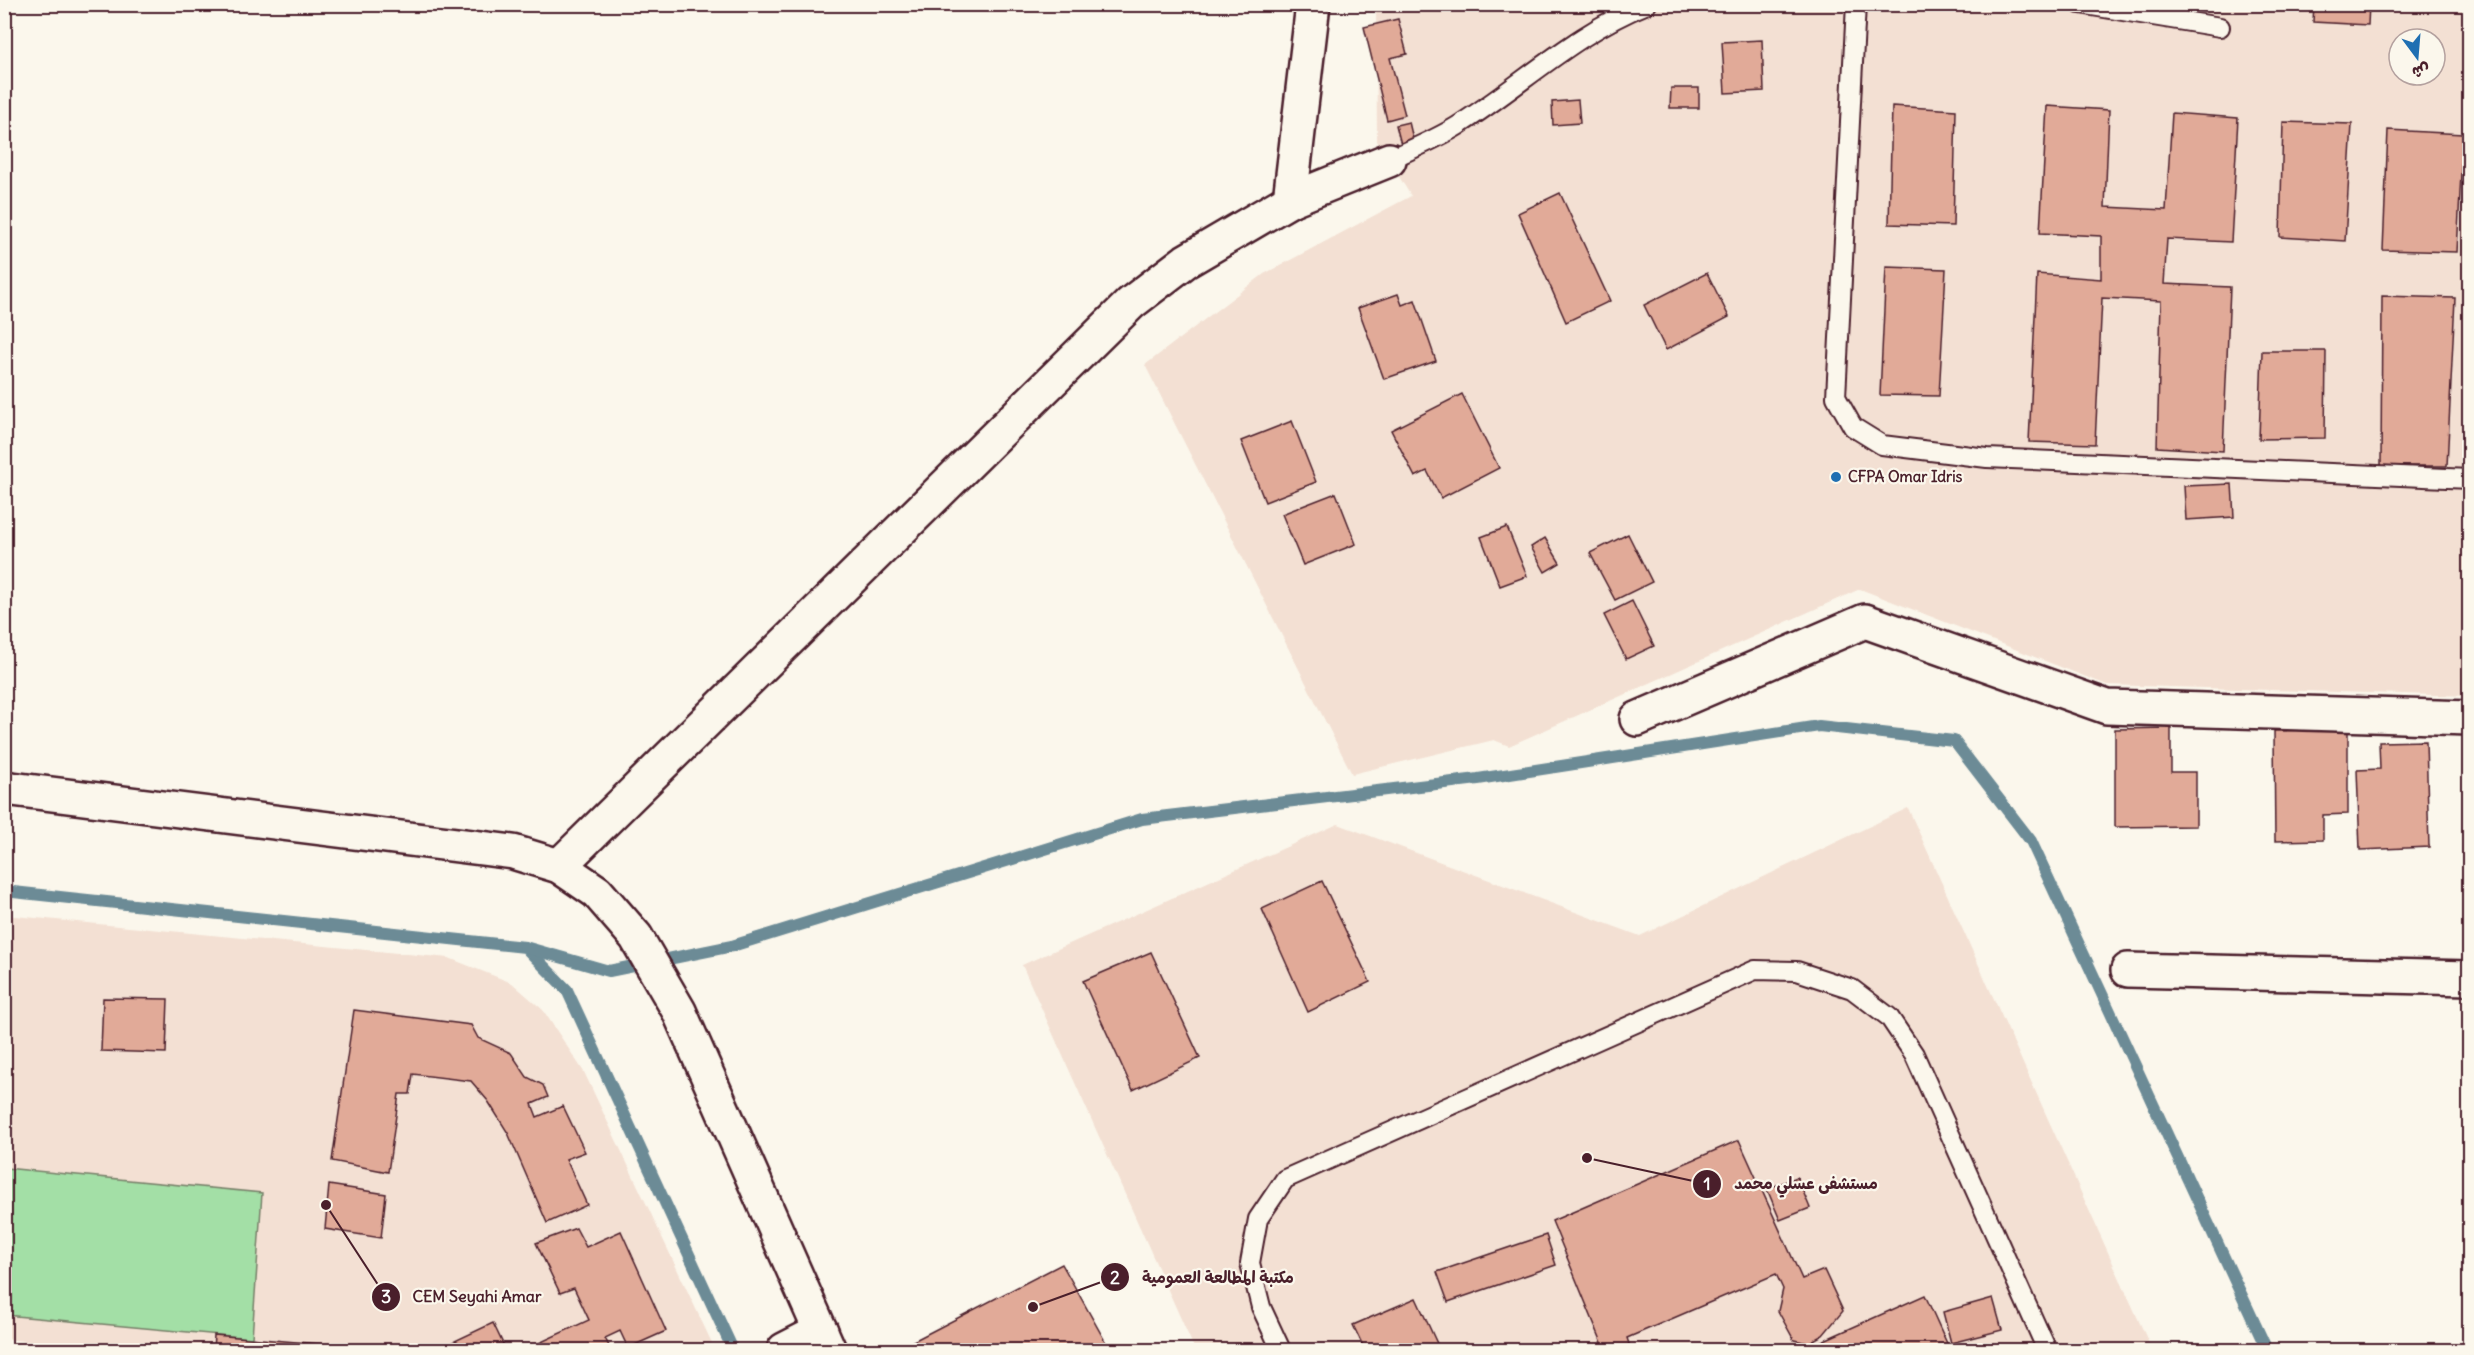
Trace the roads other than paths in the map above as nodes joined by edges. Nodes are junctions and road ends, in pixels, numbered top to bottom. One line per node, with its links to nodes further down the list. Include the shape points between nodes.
1 (1313, 4): 7 (street)
2 (1647, 4): 6 (lane, via 1617,16 1461,124)
3 (1856, 4): 8 (lane, via 1836,397 1853,427 1882,445 1987,458)
4 (2080, 4): 5 (lane)
5 (2220, 27)
6 (1389, 160): 7 (street)
7 (1290, 200): 12 (street, via 1186,261 1131,303)
8 (2469, 479)
9 (1637, 718): 10 (street, via 1865,621 2107,707)
10 (2469, 718)
11 (4, 788): 12 (street, via 502,851)
12 (559, 866): 15 (street, via 597,892 636,937 679,1011)
13 (2128, 970): 14 (street)
14 (2469, 978)
15 (825, 1341): 16 (street)
16 (784, 1350)
17 (1281, 1350): 18 (lane, via 1261,1307 1250,1263 1258,1219 1285,1179 1755,970 1797,971 1852,989 1889,1017 1914,1054)
18 (2047, 1350)

